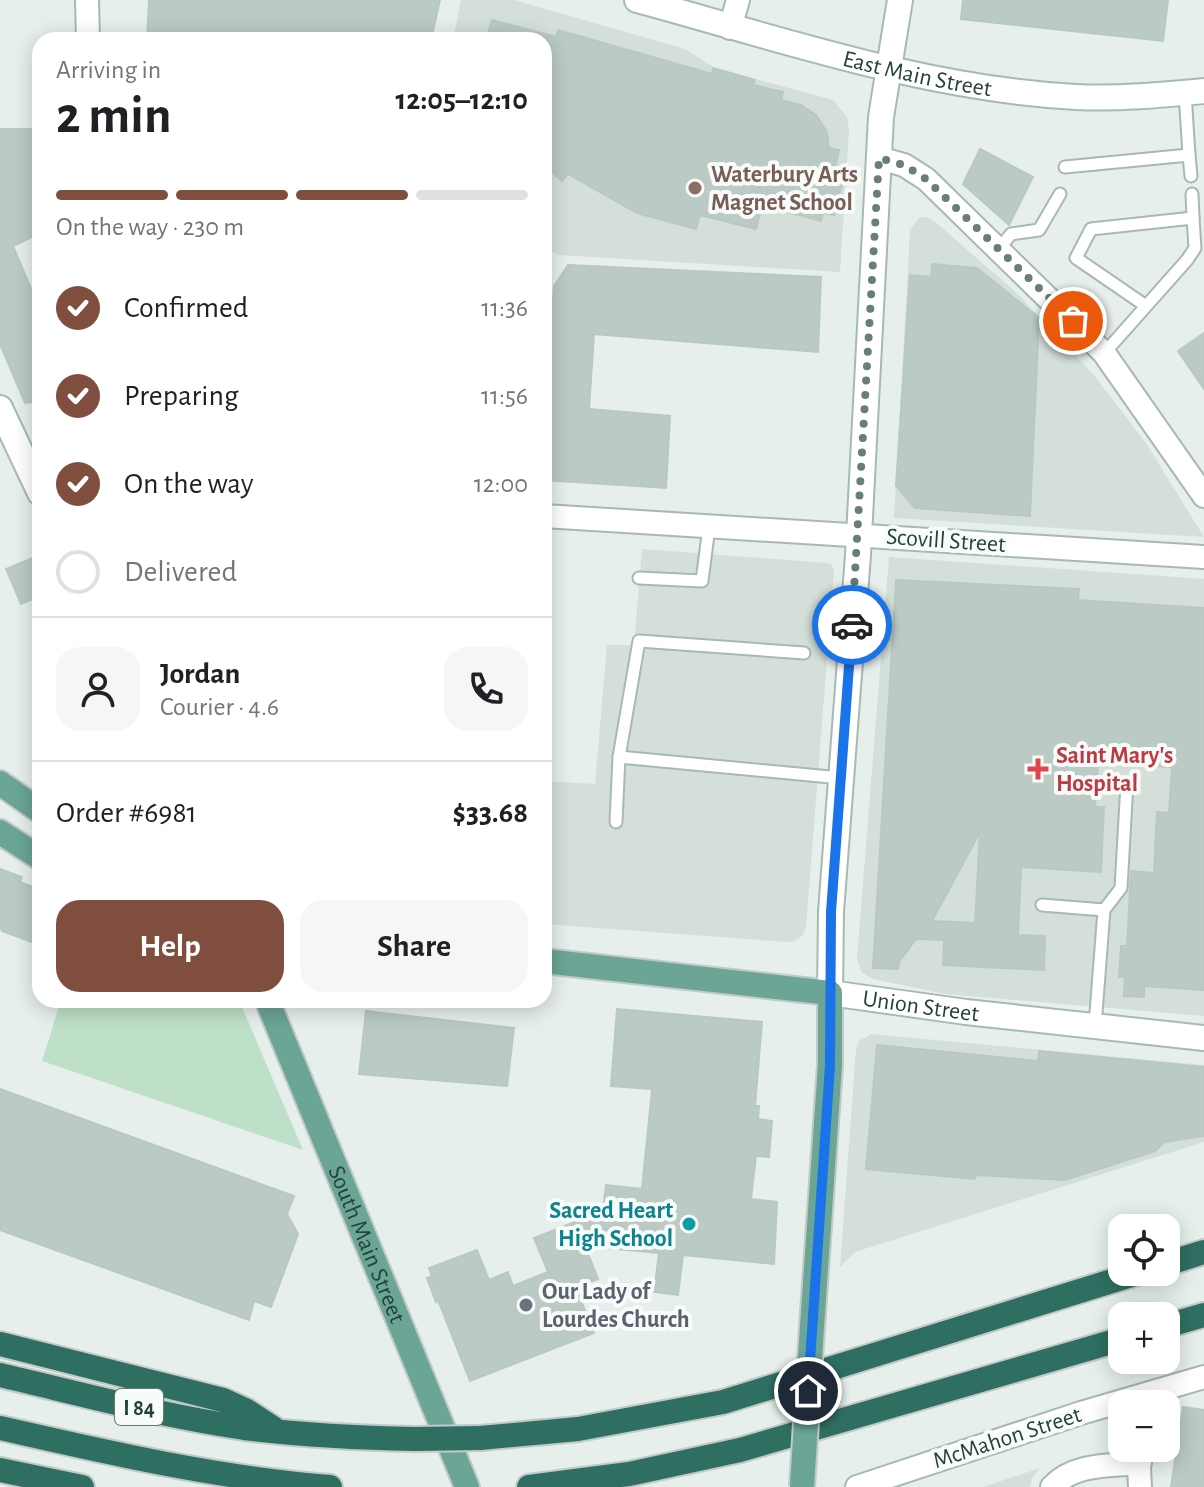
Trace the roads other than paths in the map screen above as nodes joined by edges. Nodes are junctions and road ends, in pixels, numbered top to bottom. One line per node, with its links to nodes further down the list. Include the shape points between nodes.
1 (87, 0): 6 (street)
2 (637, 0): 5 (main road, East Main Street)
3 (738, 0): 5 (street)
4 (900, 0): 7 (main road)
5 (730, 28): 7 (main road, East Main Street)
6 (88, 32)
7 (889, 68): 8 (main road, East Main Street, via 1049,94); 10 (main road)
8 (1195, 92): 9 (lane)
9 (1189, 155): 11 (lane); 12 (lane)
10 (879, 158): 16 (street, via 920,174); 24 (main road)
11 (1065, 167)
12 (1191, 176)
13 (1060, 194): 16 (lane, via 1039,230 1011,234)
14 (1192, 194): 15 (lane)
15 (1193, 218): 17 (lane, via 1195,248); 17 (lane, via 1091,229 1076,258)
16 (998, 250): 18 (street)
17 (1146, 306): 18 (lane)
18 (1104, 353): 21 (street)
19 (0, 408): 20 (main road)
20 (32, 475)
21 (1204, 496)
22 (552, 517): 23 (street, Scovill Street)
23 (709, 527): 24 (street, Scovill Street); 26 (lane, via 702,581)
24 (859, 534): 25 (street, Scovill Street); 29 (main road)
25 (1204, 557)
26 (639, 578)
27 (804, 653): 28 (lane, via 639,641)
28 (619, 757): 29 (lane); 33 (lane)
29 (841, 778): 39 (main road)
30 (0, 783): 32 (main road)
31 (1127, 783): 37 (lane, via 1121,888)
32 (32, 805)
33 (616, 822)
34 (0, 832): 35 (main road)
35 (32, 853)
36 (1042, 905): 37 (lane)
37 (1104, 910): 41 (lane)
38 (552, 962): 39 (main road, Union Street)
39 (830, 993): 41 (main road, Union Street); 61 (main road, bridge, via 830,1065)
40 (270, 1008): 59 (main road, South Main Street)
41 (1095, 1027): 42 (main road, Union Street)
42 (1204, 1038)
43 (1204, 1252): 44 (highway)
44 (1180, 1260)
45 (1108, 1282): 53 (highway, I 84, bridge, via 723,1402 578,1429 415,1439)
46 (1108, 1343): 60 (highway, via 740,1450 629,1474)
47 (0, 1344): 53 (highway, via 223,1400)
48 (0, 1375): 53 (highway, I 84, via 176,1416)
49 (1204, 1377): 50 (street, McMahon Street)
50 (1163, 1390)
51 (1108, 1408): 62 (street, McMahon Street)
52 (0, 1428): 58 (highway, I 84, via 177,1467)
53 (278, 1432)
54 (1113, 1462): 63 (street, via 1079,1470)
55 (1139, 1462): 64 (street)
56 (0, 1470): 57 (highway)
57 (82, 1487)
58 (330, 1487)
59 (467, 1487)
60 (529, 1487)
61 (802, 1487)
62 (857, 1487)
63 (1052, 1487)
64 (1140, 1487)

